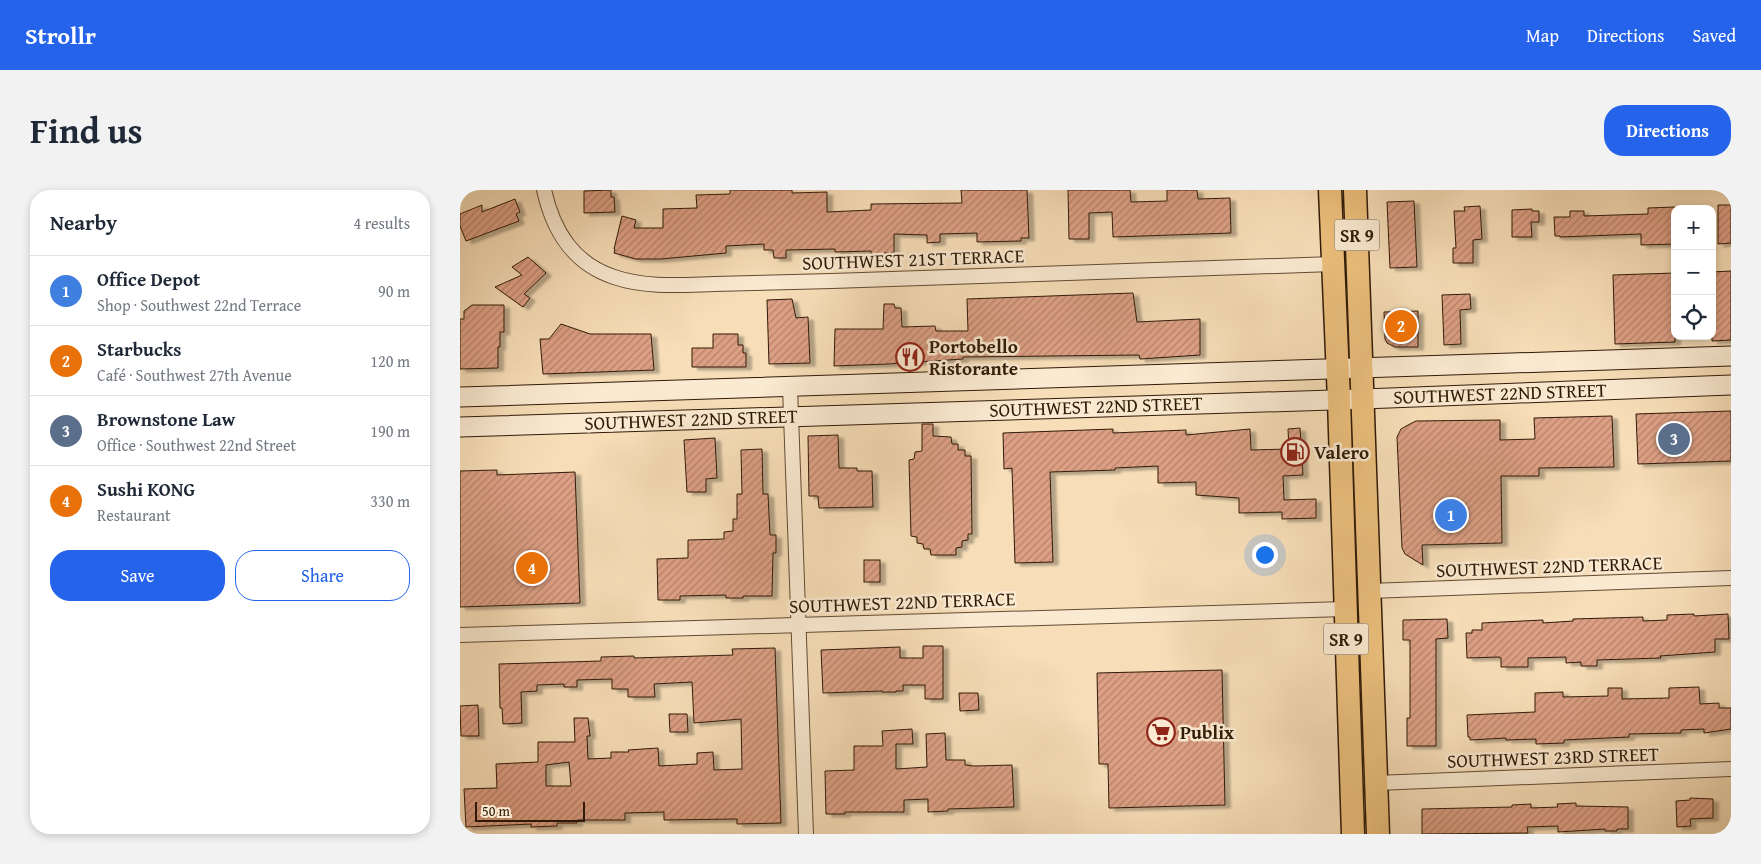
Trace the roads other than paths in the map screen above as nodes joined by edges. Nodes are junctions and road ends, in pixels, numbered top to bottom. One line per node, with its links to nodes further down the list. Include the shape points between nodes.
1 (544, 190): 4 (street, SOUTHWEST 21ST TERRACE, via 558,232 577,256 613,277 646,284 746,284)
2 (1330, 190): 4 (highway, SR 9)
3 (1355, 190): 6 (highway, SR 9)
4 (1333, 264): 7 (highway, SR 9)
5 (1731, 356): 6 (main road, SOUTHWEST 22ND STREET)
6 (1362, 369): 7 (main road, SOUTHWEST 22ND STREET); 12 (highway, SR 9)
7 (1338, 370): 8 (main road, SOUTHWEST 22ND STREET); 13 (highway, SR 9)
8 (1051, 378): 10 (main road, SOUTHWEST 22ND STREET); 14 (main road)
9 (1731, 384): 12 (main road, SOUTHWEST 22ND STREET)
10 (790, 387): 11 (main road, SOUTHWEST 22ND STREET); 15 (street)
11 (460, 398)
12 (1363, 399): 13 (main road, SOUTHWEST 22ND STREET); 19 (highway, SR 9)
13 (1339, 400): 14 (main road, SOUTHWEST 22ND STREET); 17 (highway, SR 9)
14 (1052, 408): 15 (main road, SOUTHWEST 22ND STREET)
15 (792, 416): 16 (main road, SOUTHWEST 22ND STREET); 21 (street)
16 (460, 427)
17 (1343, 558): 19 (highway, via 1354,582); 20 (highway, SR 9)
18 (1731, 578): 19 (street, SOUTHWEST 22ND TERRACE)
19 (1369, 591): 23 (highway, SR 9)
20 (1345, 609): 21 (street, SOUTHWEST 22ND TERRACE); 23 (highway, via 1360,618); 24 (highway, SR 9)
21 (799, 624): 22 (street, SOUTHWEST 22ND TERRACE); 27 (street)
22 (460, 634)
23 (1371, 639): 26 (highway, SR 9)
24 (1349, 747): 26 (highway, via 1361,772); 28 (highway, SR 9)
25 (1731, 769): 26 (street, SOUTHWEST 23RD STREET)
26 (1376, 782): 29 (highway, SR 9)
27 (806, 834)
28 (1353, 834)
29 (1378, 834)

